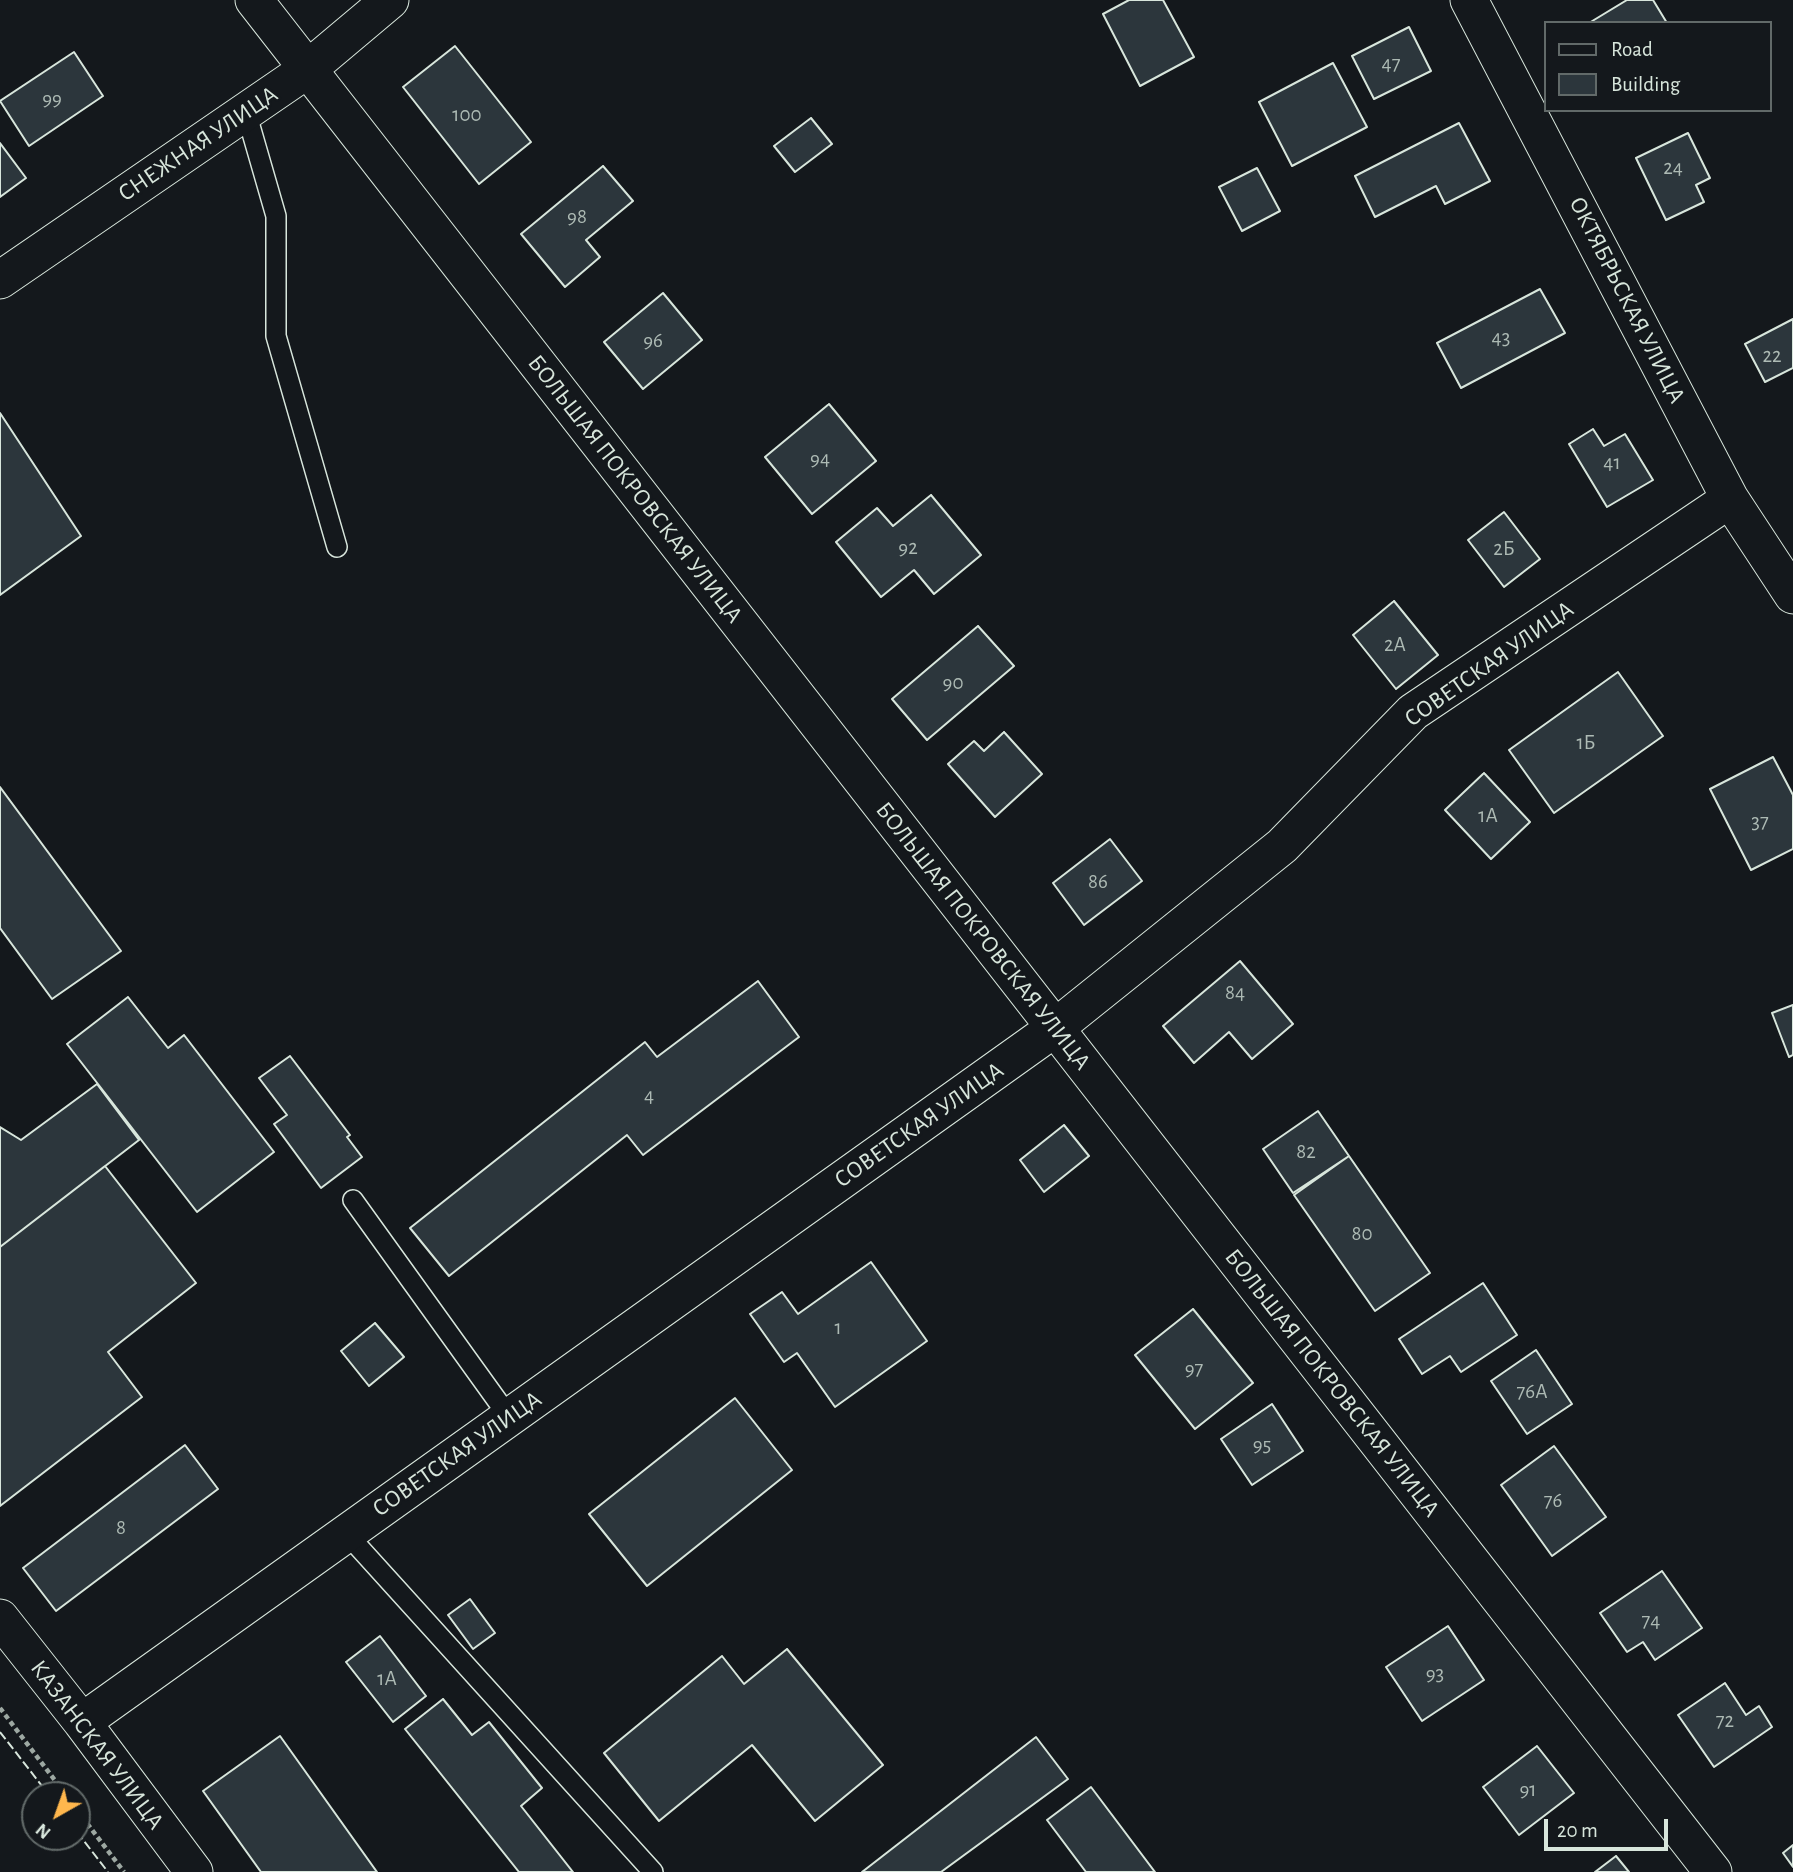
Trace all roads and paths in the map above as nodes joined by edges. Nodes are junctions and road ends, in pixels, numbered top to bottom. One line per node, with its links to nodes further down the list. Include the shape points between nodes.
1 (254, 0): 4 (street, БОЛЬШАЯ ПОКРОВСКАЯ УЛИЦА)
2 (390, 0): 4 (street, СНЕЖНАЯ УЛИЦА)
3 (1469, 0): 7 (street, ОКТЯБРЬСКАЯ УЛИЦА)
4 (308, 69): 5 (street, СНЕЖНАЯ УЛИЦА); 10 (street, БОЛЬШАЯ ПОКРОВСКАЯ УЛИЦА)
5 (246, 112): 6 (street, СНЕЖНАЯ УЛИЦА); 8 (lane, via 276,216 276,336)
6 (0, 280)
7 (1730, 499): 9 (street, ОКТЯБРЬСКАЯ УЛИЦА); 10 (street, СОВЕТСКАЯ УЛИЦА, via 1413,712 1282,846)
8 (337, 547)
9 (1793, 595)
10 (1055, 1028): 12 (street, СОВЕТСКАЯ УЛИЦА); 22 (street, БОЛЬШАЯ ПОКРОВСКАЯ УЛИЦА)
11 (353, 1200): 12 (lane)
12 (509, 1417): 13 (street, СОВЕТСКАЯ УЛИЦА)
13 (346, 1534): 16 (street, СОВЕТСКАЯ УЛИЦА); 21 (lane)
14 (0, 1618): 16 (street, КАЗАНСКАЯ УЛИЦА)
15 (0, 1708): 17 (path)
16 (82, 1721): 20 (street, КАЗАНСКАЯ УЛИЦА)
17 (55, 1781)
18 (91, 1828): 19 (path)
19 (124, 1872)
20 (194, 1872)
21 (653, 1872)
22 (1713, 1872)

